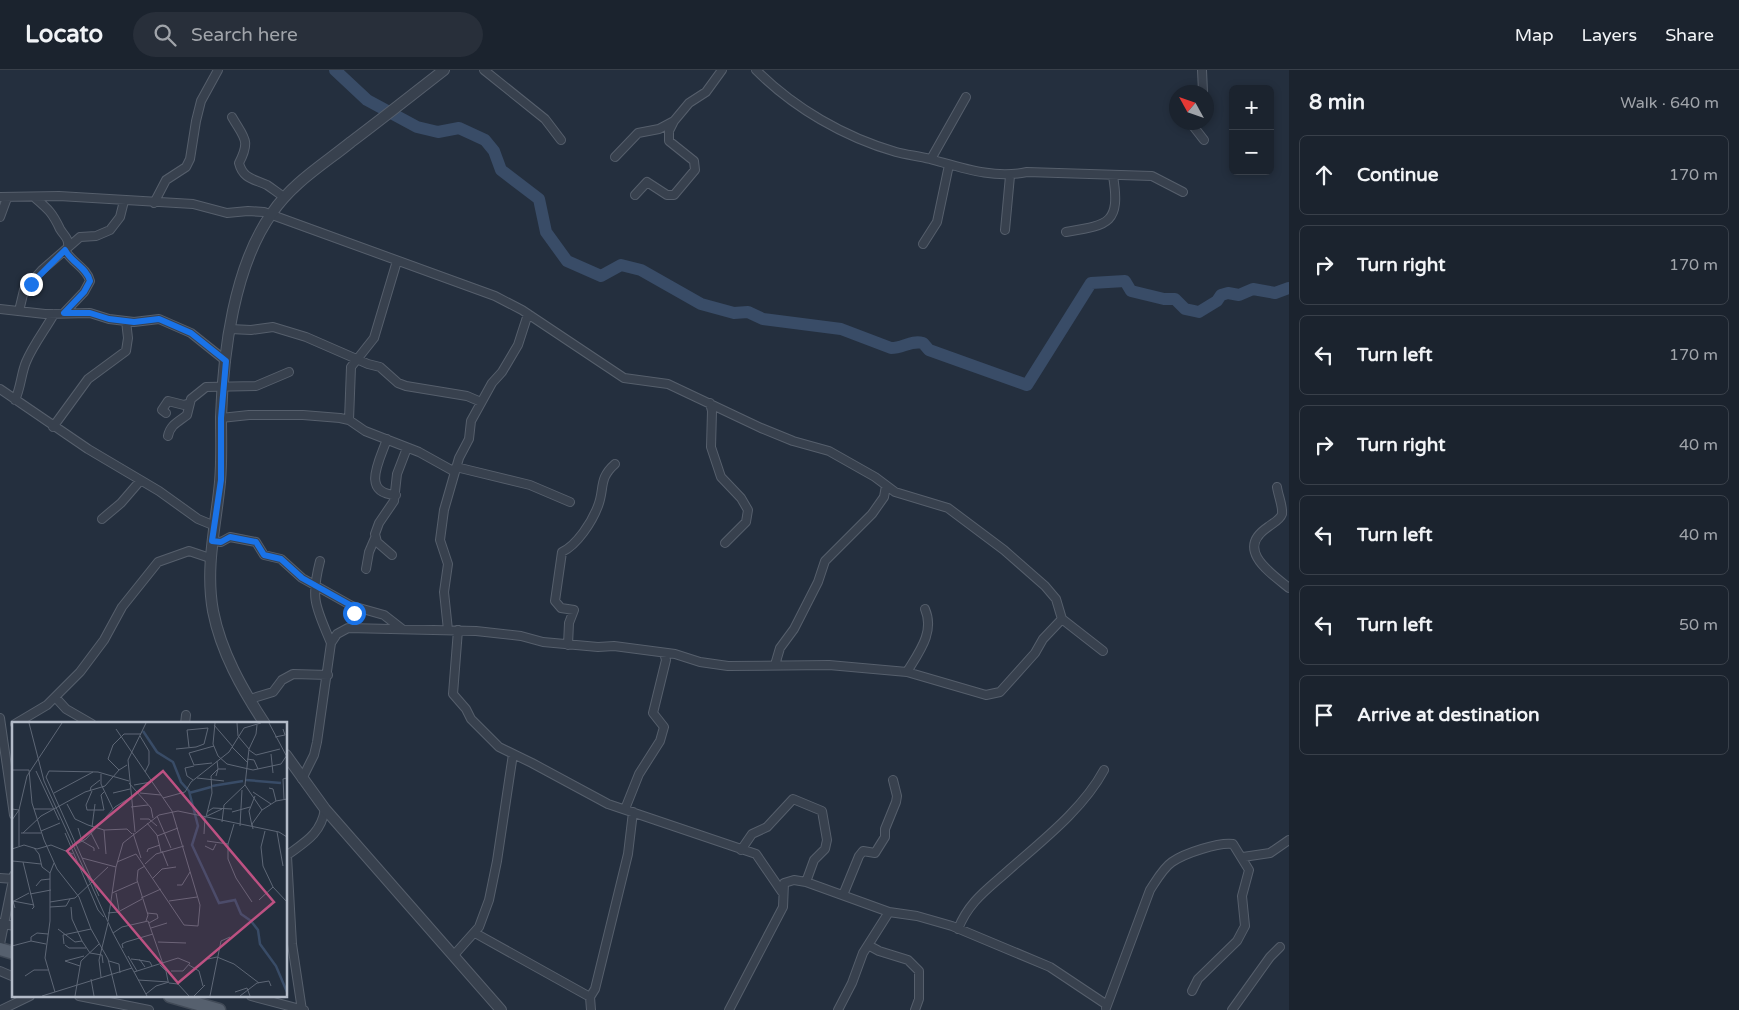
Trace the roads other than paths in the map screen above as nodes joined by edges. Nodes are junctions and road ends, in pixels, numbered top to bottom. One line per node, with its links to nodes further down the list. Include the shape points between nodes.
1 (218, 70): 25 (street, via 201,101 186,167 166,180)
2 (444, 70): 23 (street, via 324,162)
3 (484, 70): 12 (street, via 545,119)
4 (722, 70): 10 (street, via 706,92 689,103)
5 (756, 70): 15 (street, via 776,90 820,120 896,152)
6 (1202, 70): 7 (street)
7 (1202, 85)
8 (966, 98): 15 (street)
9 (232, 117): 23 (street, via 246,143 238,164 241,170 251,181 264,184)
10 (674, 120): 14 (street, via 659,129 638,133); 20 (street, via 669,141 694,161 695,170 674,195 667,195 646,182)
11 (1196, 130): 13 (street)
12 (561, 140)
13 (1204, 140)
14 (614, 157)
15 (931, 159): 16 (street)
16 (949, 166): 17 (street); 30 (street, via 937,222)
17 (1010, 176): 18 (street, via 1027,172); 28 (street)
18 (1113, 176): 19 (street, via 1152,176); 29 (street, via 1115,195 1109,220 1097,227)
19 (1183, 192)
20 (635, 195)
21 (34, 196): 22 (street); 24 (street); 31 (street, via 56,218 67,238)
22 (4, 197): 27 (street)
23 (284, 197): 26 (street)
24 (124, 201): 25 (street); 31 (street, via 120,217 110,230 96,236 83,235)
25 (154, 203): 26 (street, via 193,204 227,213)
26 (270, 214): 32 (street); 39 (street, via 248,261)
27 (0, 217)
28 (1005, 230)
29 (1066, 232)
30 (923, 244)
31 (66, 248): 34 (street, via 24,290); 35 (street, via 71,260 90,281)
32 (397, 261): 37 (street, via 495,296); 40 (street, via 374,338)
33 (0, 309): 34 (street)
34 (19, 311): 36 (street)
35 (64, 313): 36 (street); 38 (street, via 90,313)
36 (54, 314): 45 (street, via 31,350)
37 (528, 314): 46 (street, via 518,345); 48 (street, via 624,378 668,384)
38 (126, 322): 41 (street, via 153,318 180,327); 52 (street, via 126,350 88,379)
39 (230, 329): 40 (street, via 273,327); 41 (street)
40 (357, 358): 46 (street, via 380,367 406,386 467,396); 51 (street, via 350,371)
41 (226, 361): 43 (street)
42 (289, 372): 43 (street, via 256,386)
43 (223, 388): 47 (street, via 206,387); 50 (street)
44 (0, 389): 45 (street)
45 (15, 400): 52 (street)
46 (481, 402): 57 (street, via 470,421 468,439)
47 (190, 403): 49 (street, via 184,405 168,401 162,406); 53 (street, via 187,415 169,429)
48 (710, 403): 59 (street, via 793,441 820,447); 67 (street, via 711,448 721,477 748,510 746,522)
49 (166, 413)
50 (221, 418): 51 (street, via 303,415); 64 (street, via 221,480)
51 (349, 420): 54 (street, via 365,431)
52 (53, 427): 58 (street)
53 (168, 436)
54 (387, 439): 55 (street); 61 (street, via 374,481 385,495)
55 (407, 448): 57 (street); 61 (street, via 398,468)
56 (616, 464): 82 (street, via 602,482 598,506 572,547 562,552 555,601 561,608 574,610)
57 (456, 470): 62 (street, via 530,485); 79 (street, via 444,510 440,540 448,564 444,592)
58 (140, 481): 63 (street); 64 (street, via 198,519)
59 (886, 486): 76 (street, via 916,500 948,508 993,541 1051,593 1059,605); 85 (street, via 884,497 872,514 825,561 818,582 794,629 780,648)
60 (1277, 487): 73 (street, via 1281,517 1257,535 1253,548 1264,567)
61 (396, 495): 65 (street, via 376,528)
62 (570, 502)
63 (102, 519)
64 (215, 526): 66 (street)
65 (375, 538): 68 (street); 71 (street)
66 (212, 541): 69 (street); 72 (street, via 221,542 230,537 256,542 264,555 281,559)
67 (724, 543)
68 (392, 556)
69 (210, 558): 88 (street, via 190,551 164,559 154,566 122,607 104,640); 89 (street, via 210,592 218,634)
70 (320, 561): 72 (street)
71 (366, 569)
72 (315, 586): 74 (street); 81 (street, via 315,604)
73 (1289, 588)
74 (352, 606): 77 (street); 78 (street, via 384,615)
75 (924, 609): 86 (street, via 929,619 926,641)
76 (1062, 619): 83 (street); 86 (street, via 1000,692 986,695)
77 (353, 627): 78 (street); 81 (street, via 337,634)
78 (402, 629): 79 (street)
79 (448, 630): 80 (street)
80 (458, 630): 82 (street, via 521,636); 96 (street, via 453,694 494,743)
81 (330, 643): 87 (street)
82 (568, 645): 84 (street, via 614,646)
83 (1103, 651)
84 (664, 653): 85 (street, via 720,665); 103 (street, via 666,660 653,713 664,726 660,741 639,774)
85 (775, 664): 86 (street)
86 (907, 672)
87 (328, 675): 89 (street, via 294,674 282,680 273,692); 99 (street, via 314,755)
88 (56, 698): 91 (street); 92 (street, via 70,712)
89 (250, 699): 93 (street)
90 (0, 718): 95 (street)
91 (18, 722)
92 (88, 722)
93 (264, 722)
94 (12, 726): 95 (street)
95 (1, 734): 101 (street)
96 (513, 754): 103 (street, via 599,801); 116 (street, via 498,861 482,920)
97 (288, 758): 99 (street)
98 (1104, 770): 115 (street, via 1082,800 1043,840 971,904)
99 (302, 778): 102 (street)
100 (893, 780): 112 (street, via 897,796 885,828 885,837 875,853 863,851 859,856)
101 (11, 781)
102 (325, 809): 106 (street, via 320,829); 120 (street)
103 (629, 810): 105 (street); 124 (street, via 628,854)
104 (1289, 840): 107 (street, via 1270,853)
105 (741, 850): 109 (street, via 752,834 767,827 793,799 822,811 827,840 825,849 814,860); 111 (street, via 760,857)
106 (288, 855)
107 (1243, 857): 123 (street, via 1249,870 1242,896 1245,926 1238,941 1198,979); 129 (street, via 1234,844 1227,843 1172,862 1150,890)
108 (12, 882): 114 (street)
109 (806, 882): 111 (street, via 787,881); 112 (street)
110 (288, 885): 133 (street, via 292,944)
111 (782, 892): 136 (street, via 784,899 780,913)
112 (843, 895): 113 (street)
113 (888, 912): 115 (street, via 917,916); 118 (street)
114 (2, 923): 117 (street)
115 (958, 929): 129 (street, via 1050,967)
116 (475, 933): 120 (street); 124 (street)
117 (0, 944)
118 (868, 945): 137 (street); 138 (street, via 908,960 919,971 919,999)
119 (1280, 947): 139 (street)
120 (454, 955): 134 (street)
121 (0, 971): 122 (street)
122 (12, 976)
123 (1192, 991)
124 (590, 997): 135 (street)
125 (26, 998): 130 (street)
126 (89, 998): 131 (street)
127 (177, 998): 132 (main road)
128 (258, 998): 133 (street)
129 (1106, 1008)
130 (1, 1010)
131 (150, 1010)
132 (219, 1010)
133 (303, 1010)
134 (501, 1010)
135 (591, 1010)
136 (729, 1010)
137 (838, 1010)
138 (915, 1010)
139 (1232, 1010)

